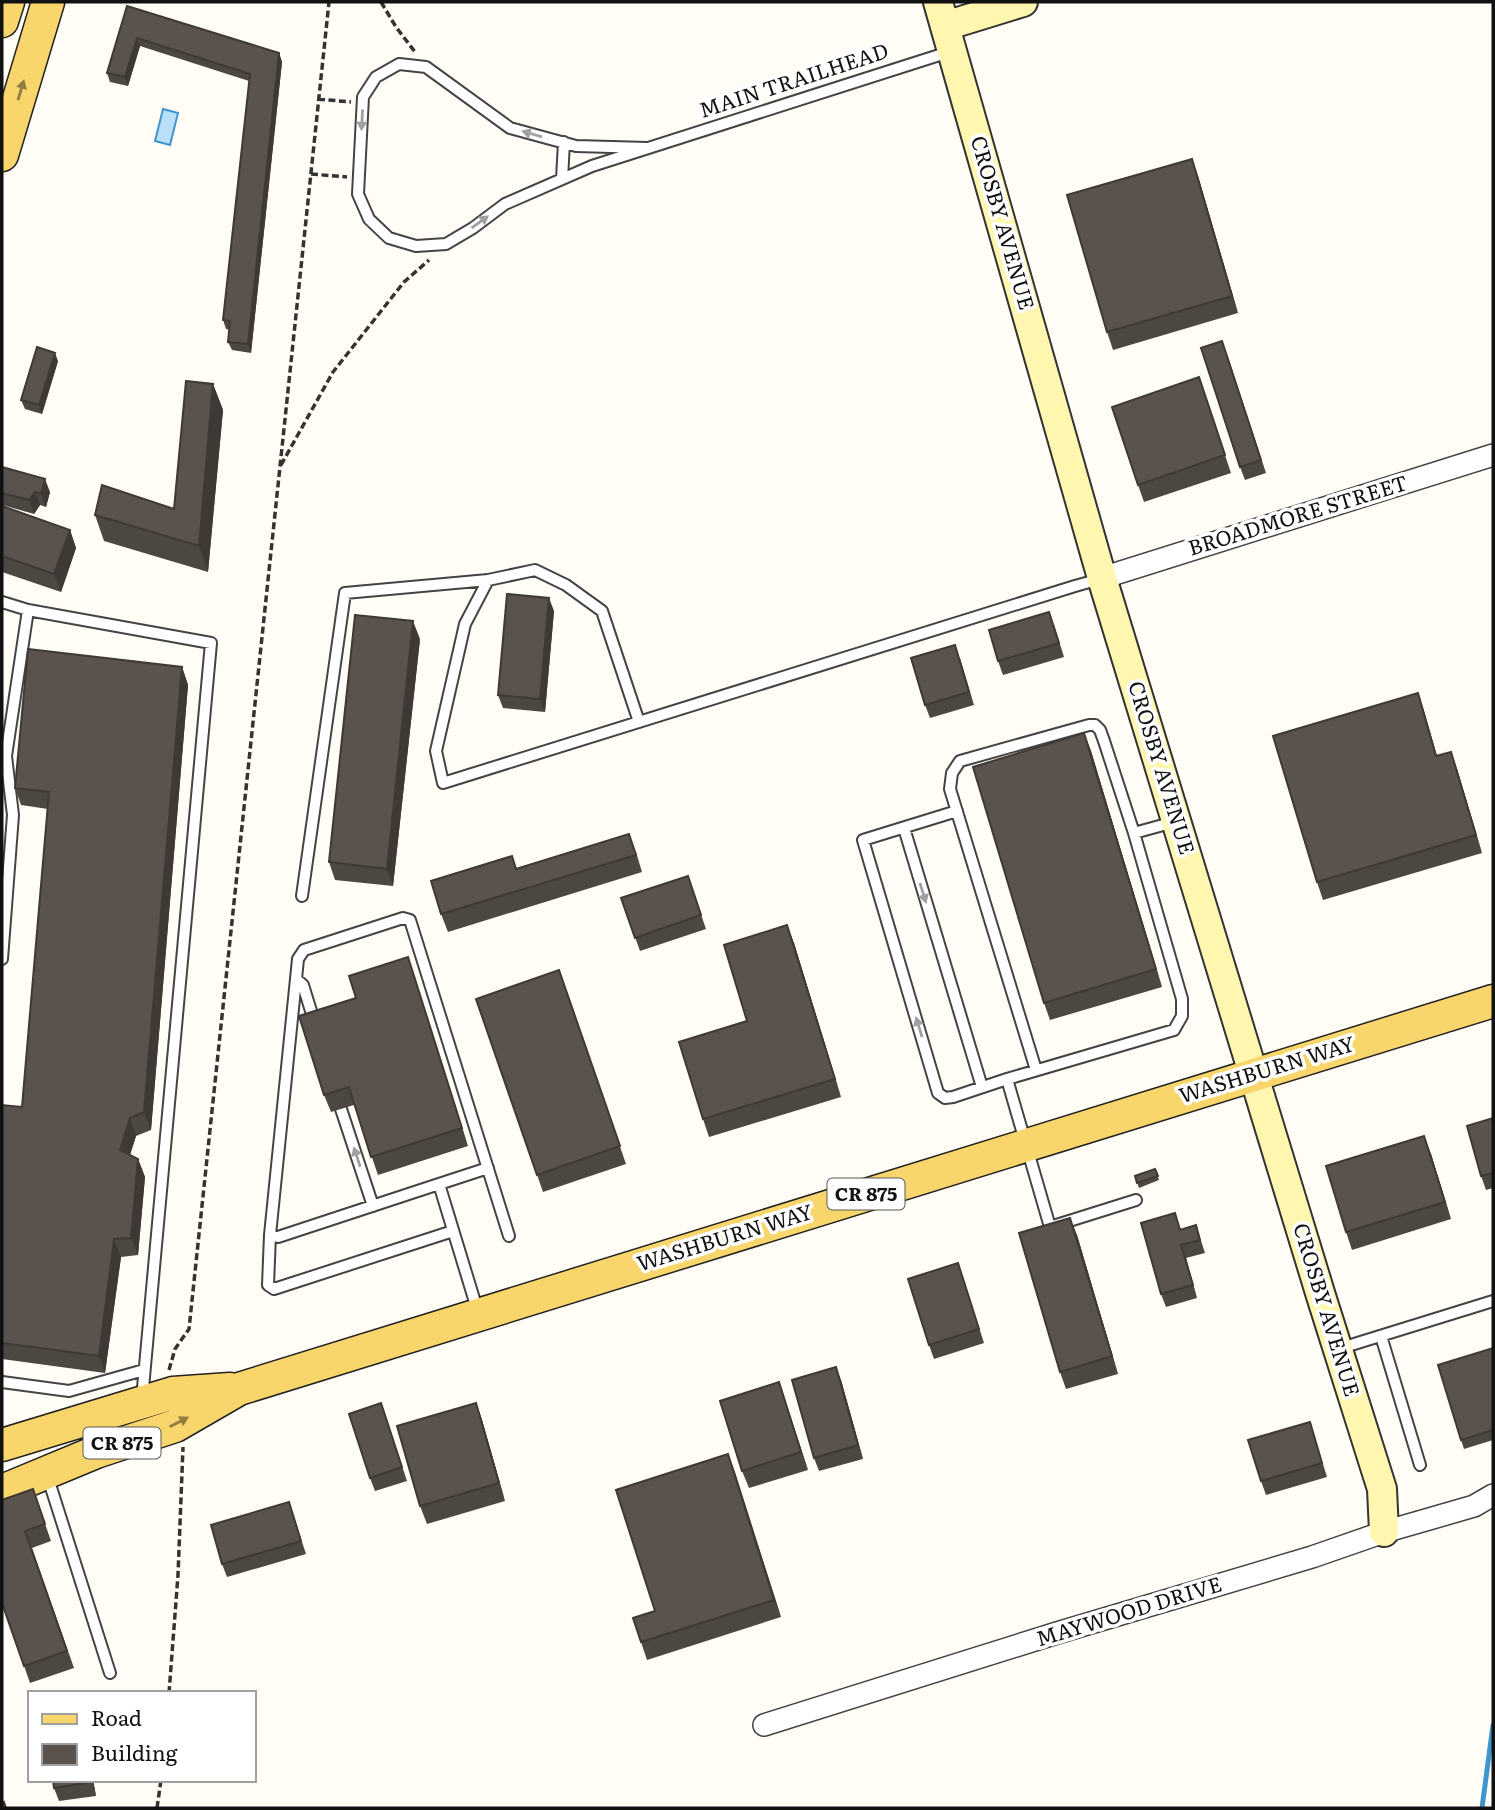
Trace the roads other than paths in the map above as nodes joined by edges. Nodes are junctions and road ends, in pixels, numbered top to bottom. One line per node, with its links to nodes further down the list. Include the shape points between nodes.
1 (8, 2): 4 (main road)
2 (48, 2): 8 (main road, one-way to 2)
3 (1023, 2): 5 (street)
4 (2, 21)
5 (945, 26): 7 (lane, MAIN TRAILHEAD); 11 (street, CROSBY AVENUE)
6 (564, 142): 7 (lane, MAIN TRAILHEAD); 9 (lane); 9 (lane, MAIN TRAILHEAD, one-way to 9, via 510,128 426,67 399,64 376,77 363,97 358,194 369,219 389,238 416,246 446,244 505,204)
7 (647, 148): 9 (lane, MAIN TRAILHEAD)
8 (2, 155)
9 (562, 179)
10 (1493, 455): 11 (street, BROADMORE STREET)
11 (1102, 578): 15 (lane); 17 (street, CROSBY AVENUE)
12 (488, 580): 15 (lane, via 535,570 566,584 602,611); 15 (lane, via 465,624 436,751 443,783); 20 (lane, via 345,593)
13 (2, 602): 14 (lane)
14 (28, 610): 21 (lane, via 6,755 13,815); 42 (lane, via 211,643)
15 (639, 722)
16 (957, 811): 18 (lane); 19 (lane, via 950,789 960,761 1095,725); 25 (lane)
17 (1177, 821): 19 (lane); 26 (street, CROSBY AVENUE)
18 (904, 828): 28 (lane, one-way to 28); 28 (lane, one-way to 18, via 953,1097 939,1093 863,840)
19 (1134, 833): 25 (lane, via 1182,999 1182,1016 1174,1030)
20 (302, 896)
21 (2, 959)
22 (296, 979): 24 (lane, via 303,985); 31 (lane, via 304,950 403,918 410,920); 36 (lane)
23 (1493, 1001): 26 (main road, WASHBURN WAY / CR 875)
24 (317, 1030)
25 (1036, 1070): 27 (lane)
26 (1254, 1074): 30 (main road, WASHBURN WAY / CR 875); 41 (street, CROSBY AVENUE)
27 (1007, 1079): 28 (lane); 30 (lane)
28 (982, 1087)
29 (341, 1109): 34 (lane, one-way to 29)
30 (1027, 1144): 33 (lane, via 1050,1227); 39 (main road, WASHBURN WAY / CR 875)
31 (488, 1168): 32 (lane); 37 (lane)
32 (439, 1184): 34 (lane); 35 (lane)
33 (1136, 1200)
34 (373, 1206): 36 (lane, via 278,1237)
35 (453, 1231): 36 (lane, via 274,1289 268,1285); 39 (lane)
36 (270, 1235)
37 (509, 1236)
38 (1493, 1301): 40 (lane)
39 (479, 1314): 44 (main road, WASHBURN WAY / CR 875)
40 (1381, 1336): 41 (lane); 47 (lane)
41 (1338, 1349): 51 (street, CROSBY AVENUE, via 1382,1489)
42 (144, 1370): 43 (lane, via 69,1391); 45 (lane)
43 (2, 1382)
44 (239, 1389): 45 (main road, WASHBURN WAY / CR 875, via 173,1393); 48 (main road, WASHBURN WAY / CR 875, one-way to 44, via 175,1426)
45 (142, 1403): 46 (main road, WASHBURN WAY / CR 875); 48 (main road, via 44,1453 41,1458)
46 (8, 1446)
47 (1420, 1465)
48 (47, 1473): 49 (main road, WASHBURN WAY / CR 875); 52 (lane)
49 (2, 1491)
50 (1493, 1495): 51 (street, MAYWOOD DRIVE, via 1474,1506)
51 (1384, 1532): 53 (street, MAYWOOD DRIVE)
52 (110, 1673)
53 (764, 1725)

